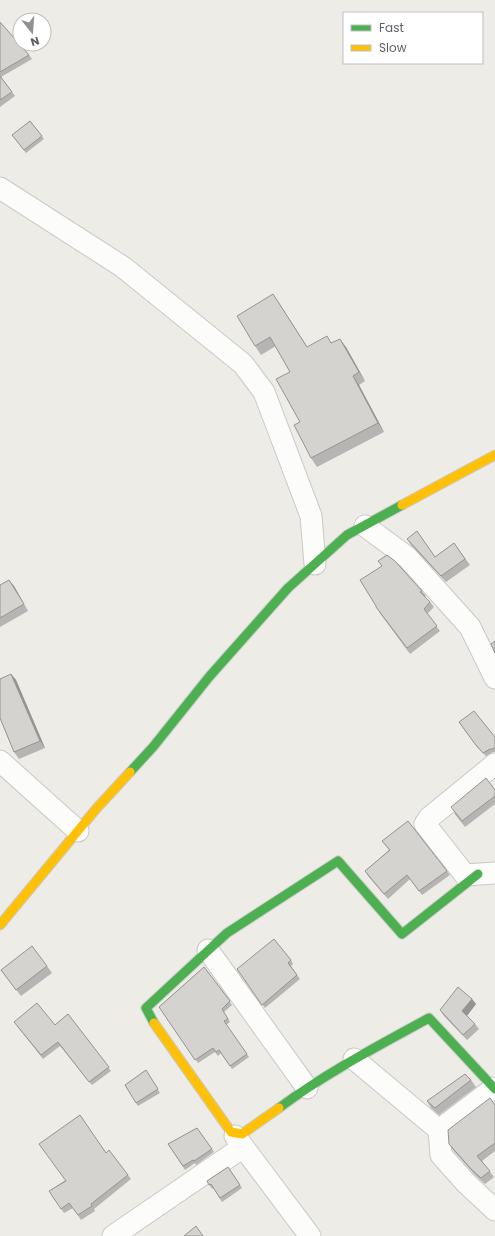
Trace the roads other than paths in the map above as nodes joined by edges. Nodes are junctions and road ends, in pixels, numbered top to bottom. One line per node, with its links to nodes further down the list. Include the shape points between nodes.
1 (0, 188): 4 (street, via 123,267 243,364 264,392 311,516)
2 (495, 455): 3 (street)
3 (365, 526): 4 (street, via 347,535); 5 (street, via 407,557 470,627)
4 (315, 564): 8 (street, via 282,594 209,677 153,747)
5 (495, 678)
6 (0, 761): 8 (street)
7 (495, 764): 9 (street, via 425,824 465,875)
8 (78, 831): 10 (street)
9 (487, 873): 11 (street, via 402,934 338,861 227,933)
10 (0, 925)
11 (208, 950): 13 (street); 16 (street, via 146,1008)
12 (354, 1059): 13 (street); 14 (street, via 429,1018); 15 (street)
13 (307, 1088): 16 (street)
14 (495, 1088): 15 (street)
15 (439, 1130): 17 (street, via 441,1155)
16 (237, 1139): 18 (street); 19 (street)
17 (495, 1210)
18 (113, 1236)
19 (310, 1236)

